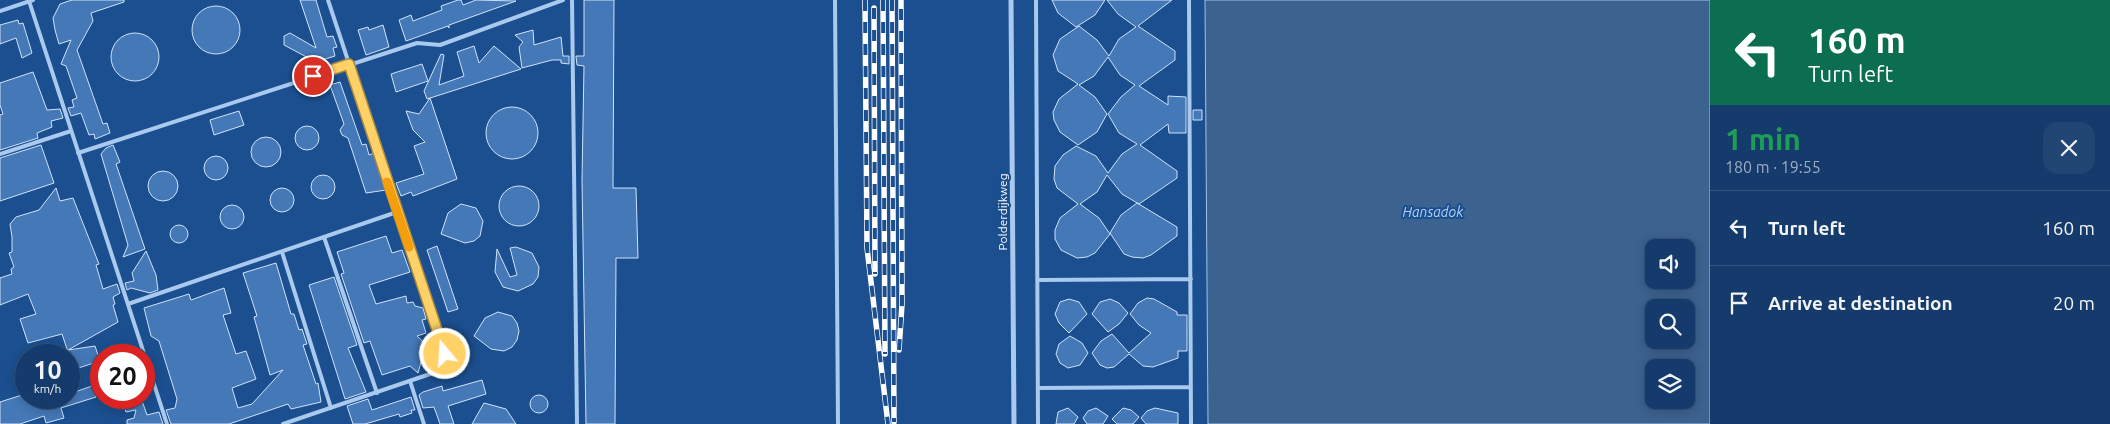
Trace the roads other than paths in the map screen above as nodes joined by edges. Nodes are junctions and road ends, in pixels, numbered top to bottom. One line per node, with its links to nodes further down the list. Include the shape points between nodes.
1 (328, 0): 10 (lane)
2 (563, 0): 10 (lane, via 440,45 417,43)
3 (572, 0): 28 (lane)
4 (835, 0): 29 (lane)
5 (1011, 0): 30 (street, Polderdijkweg)
6 (1036, 0): 18 (lane)
7 (1189, 0): 17 (lane)
8 (31, 1): 9 (lane); 11 (lane)
9 (0, 11)
10 (349, 64): 12 (lane); 14 (lane)
11 (71, 131): 12 (lane); 13 (lane)
12 (78, 152): 19 (lane)
13 (0, 154)
14 (397, 212): 15 (lane); 20 (lane, via 445,354 441,369)
15 (324, 237): 16 (lane); 23 (lane)
16 (282, 252): 19 (lane); 24 (lane)
17 (1191, 279): 18 (lane); 21 (lane)
18 (1038, 280): 22 (lane)
19 (128, 304): 25 (lane)
20 (410, 381): 23 (lane); 27 (lane)
21 (1191, 387): 22 (lane); 32 (lane)
22 (1038, 388): 31 (lane)
23 (377, 393): 24 (lane)
24 (331, 408): 26 (lane)
25 (168, 424)
26 (284, 424)
27 (424, 424)
28 (577, 424)
29 (838, 424)
30 (1014, 424)
31 (1038, 424)
32 (1191, 424)

